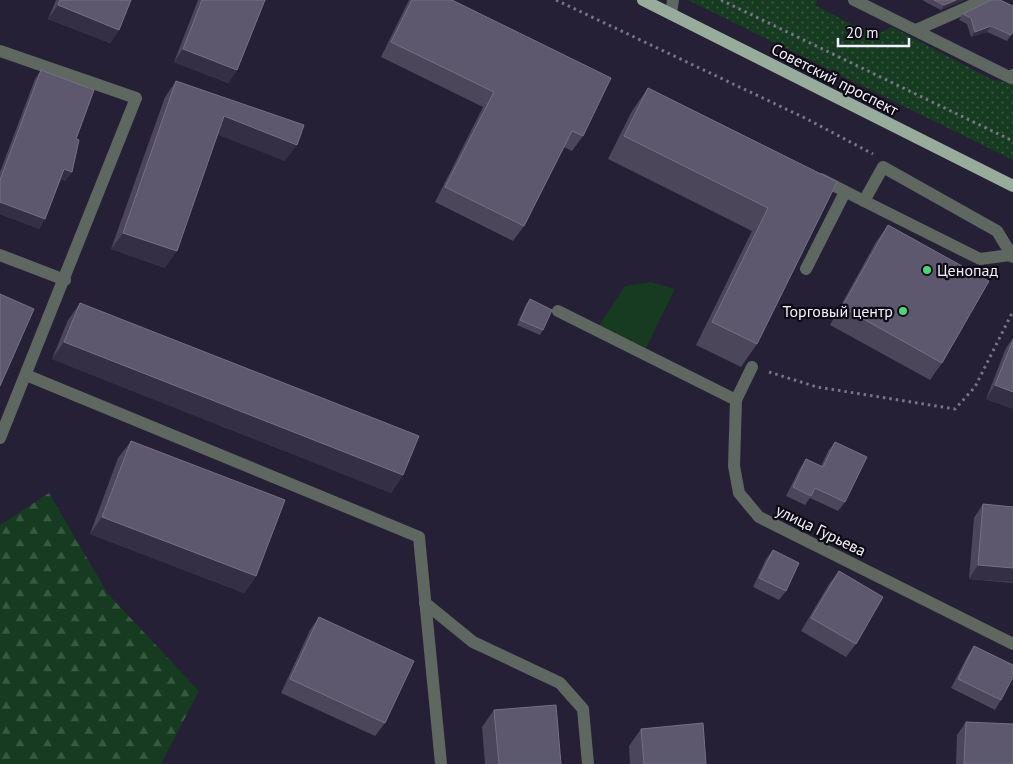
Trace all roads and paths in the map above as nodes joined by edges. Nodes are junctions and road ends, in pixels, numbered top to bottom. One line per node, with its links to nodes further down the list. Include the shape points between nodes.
1 (556, 0): 12 (path, via 805,118 883,159)
2 (643, 0): 7 (main road, Советский проспект)
3 (673, 0): 7 (street)
4 (721, 0): 11 (path)
5 (984, 0): 8 (street)
6 (862, 2): 8 (street)
7 (671, 14): 14 (main road, Советский проспект)
8 (916, 30): 10 (street, via 1011,78)
9 (0, 51): 20 (street, via 136,98)
10 (1013, 75)
11 (1013, 141)
12 (883, 167): 16 (street); 18 (street, via 997,231)
13 (811, 174): 15 (street)
14 (1013, 186)
15 (845, 192): 16 (street); 19 (street)
16 (864, 201): 18 (street, via 980,259)
17 (0, 255): 20 (street)
18 (1012, 256)
19 (806, 269)
20 (65, 280): 24 (street)
21 (558, 311): 25 (street)
22 (1013, 311): 23 (path, via 975,387 955,409 817,387)
23 (752, 367): 25 (street, улица Гурьева)
24 (26, 375): 26 (street); 27 (street, via 419,537)
25 (736, 400): 28 (street, улица Гурьева, via 734,466 739,493 759,518)
26 (0, 438)
27 (425, 603): 29 (street); 30 (street, via 473,642 560,683 583,709)
28 (1013, 644)
29 (441, 764)
30 (588, 764)

